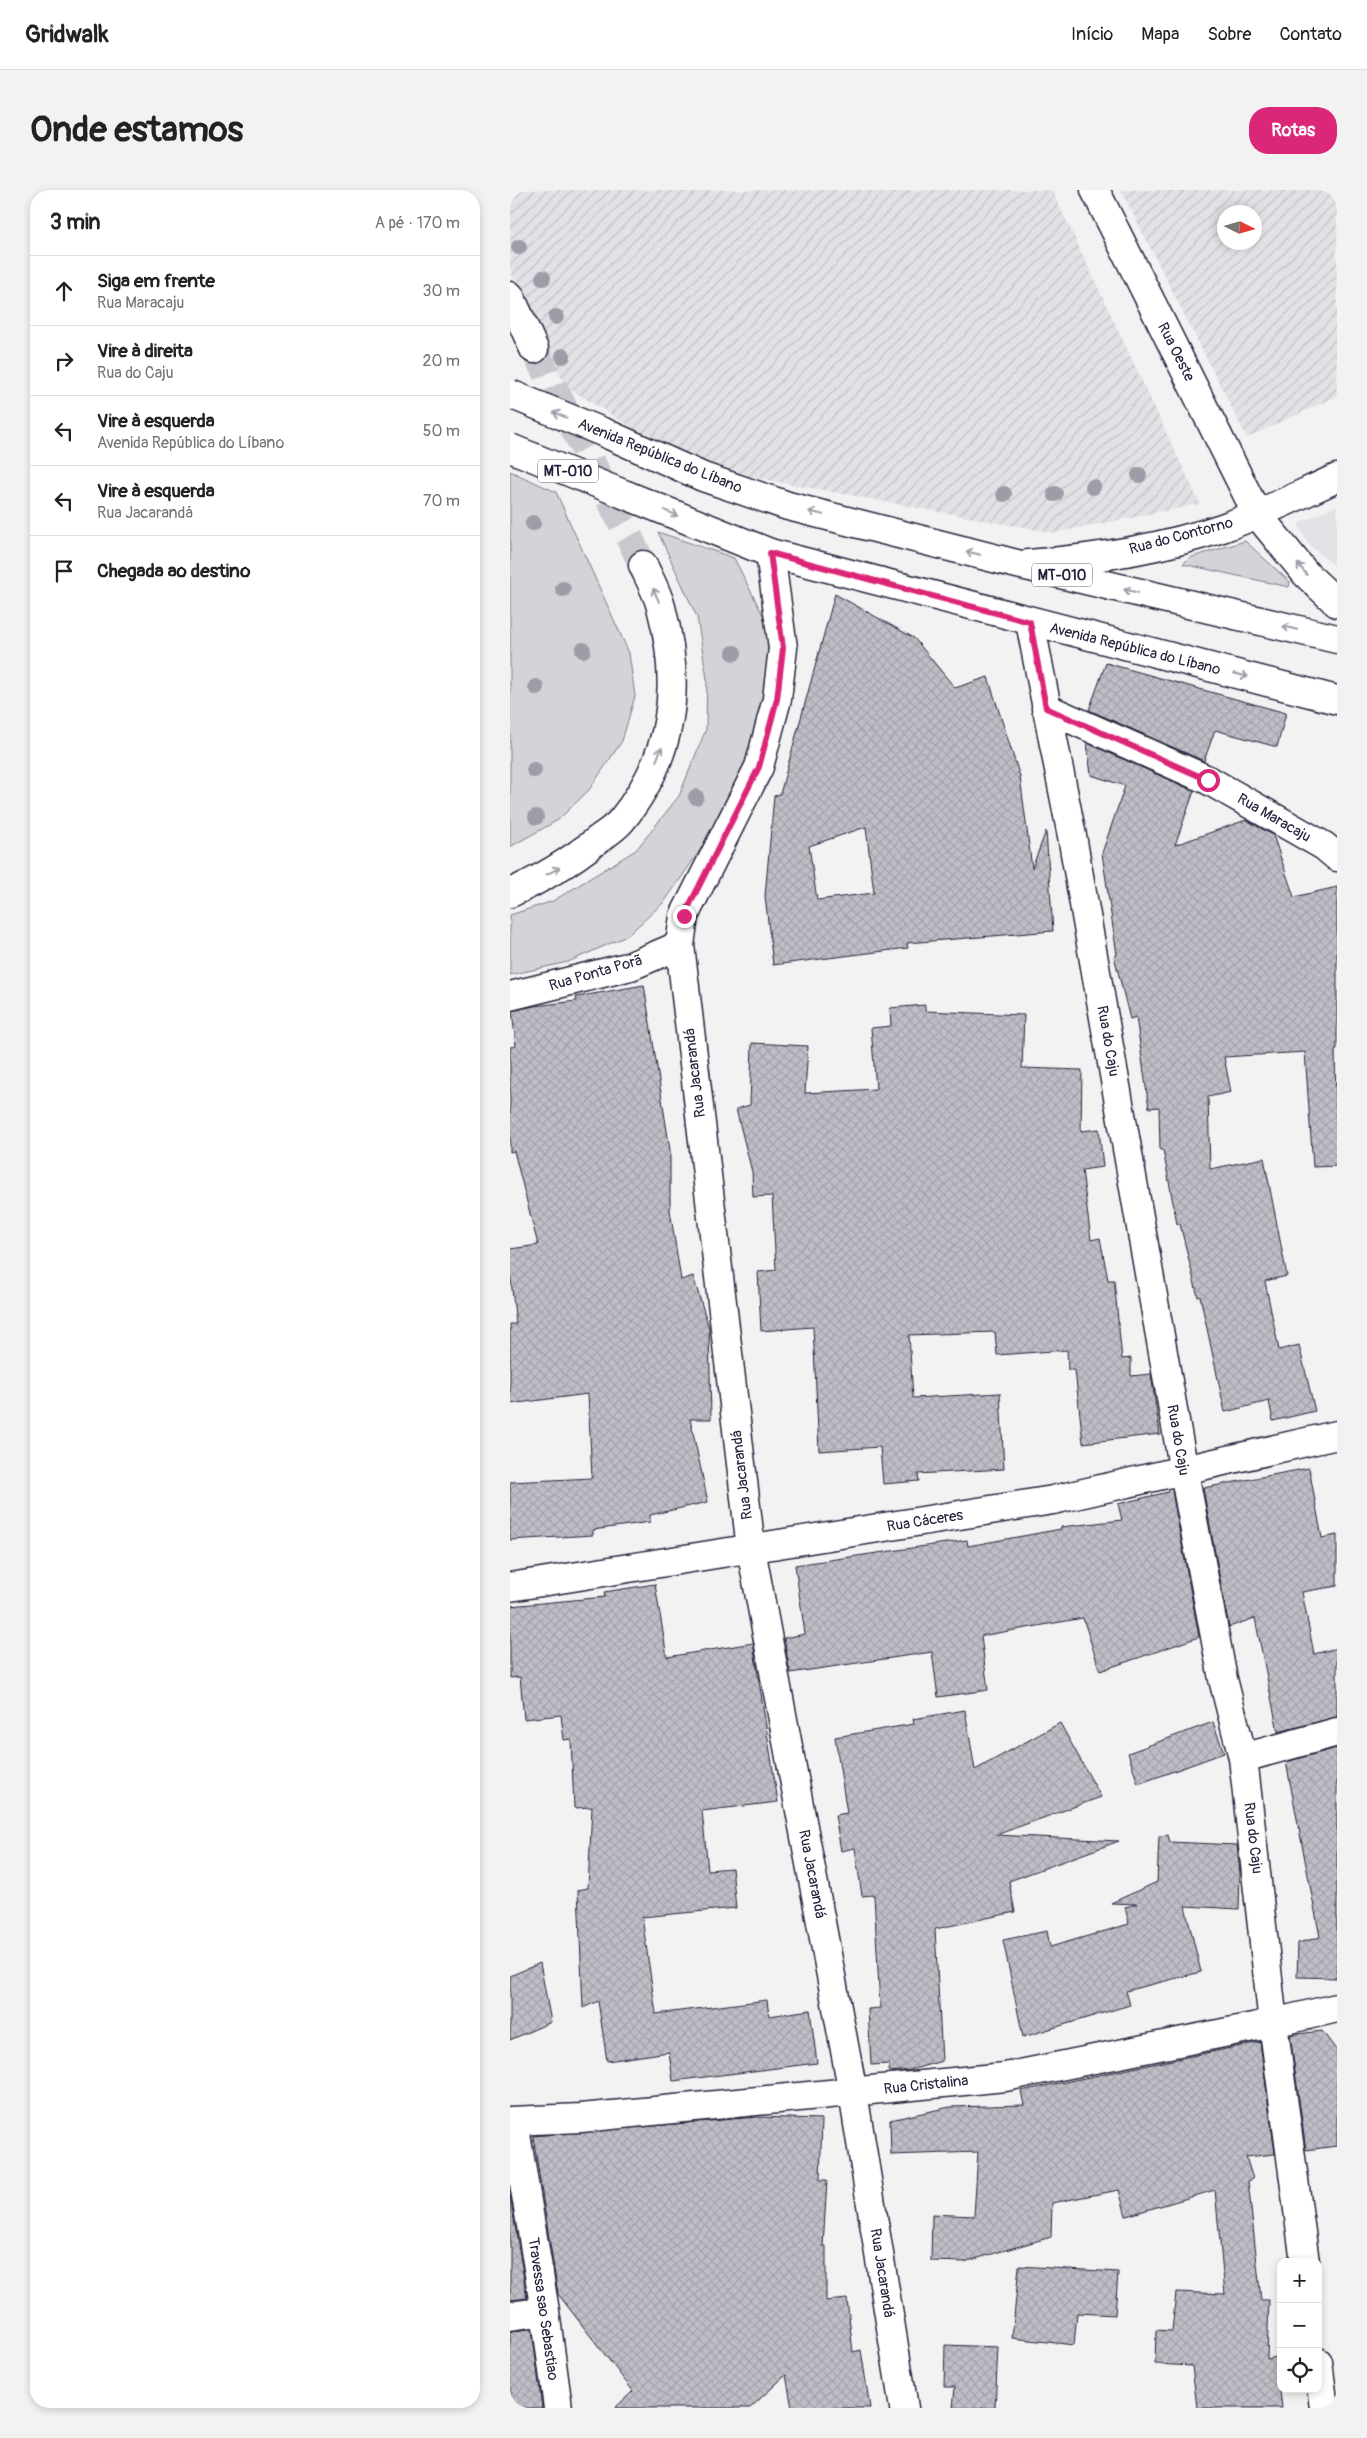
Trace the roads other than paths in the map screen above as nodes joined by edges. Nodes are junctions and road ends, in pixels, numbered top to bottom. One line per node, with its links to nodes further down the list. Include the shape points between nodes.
1 (1095, 190): 7 (street, Rua Oeste)
2 (510, 296): 3 (street)
3 (534, 349)
4 (510, 394): 9 (street, Avenida República do Líbano / MT-010, one-way to 4, bridge, via 788,506 703,477)
5 (510, 448): 8 (street, Avenida República do Líbano / MT-010, one-way to 8, bridge)
6 (1337, 478): 7 (street, Rua do Contorno)
7 (1257, 514): 9 (street, Rua do Contorno, via 1221,528 1136,549 1077,560); 11 (street, Rua Oeste, one-way to 7, via 1306,574)
8 (770, 553): 12 (street, Avenida República do Líbano / MT-010); 18 (street, Rua Jacarandá, via 783,648 777,699 759,767 684,916)
9 (1018, 564): 13 (street, Avenida República do Líbano / MT-010, one-way to 9)
10 (644, 565): 17 (street, one-way to 10, via 565,865 620,823 661,752 672,701 672,659 660,605)
11 (1337, 603)
12 (1030, 622): 14 (street, Avenida República do Líbano / MT-010, one-way to 14); 15 (street, Rua do Caju)
13 (1337, 639)
14 (1337, 700)
15 (1046, 708): 16 (street, Rua Maracaju, via 1208,780 1324,846); 21 (street, Rua do Caju, via 1072,836)
16 (1337, 857)
17 (510, 894)
18 (680, 945): 19 (street, Rua Ponta Porã, via 631,966); 22 (street, Rua Jacarandá)
19 (510, 996)
20 (1337, 1435): 21 (street, Rua Cáceres)
21 (1184, 1472): 22 (street, Rua Cáceres, via 1053,1500); 25 (street, Rua do Caju, via 1223,1679)
22 (751, 1548): 23 (street, Rua Cáceres); 28 (street, Rua Jacarandá)
23 (510, 1587)
24 (1337, 1732): 25 (street)
25 (1243, 1758): 27 (street, Rua do Caju)
26 (1337, 2008): 27 (street, Rua Cristalina)
27 (1273, 2023): 28 (street, Rua Cristalina, via 1006,2077); 30 (street, Rua do Caju)
28 (853, 2093): 29 (street, Rua Cristalina); 35 (street, Rua Jacarandá)
29 (512, 2122): 31 (street, Travessa sao Sebastiao)
30 (1304, 2258)
31 (545, 2311): 32 (street); 34 (street, Travessa sao Sebastiao)
32 (510, 2316)
33 (1322, 2393): 36 (street)
34 (558, 2408)
35 (904, 2408)
36 (1324, 2408)

